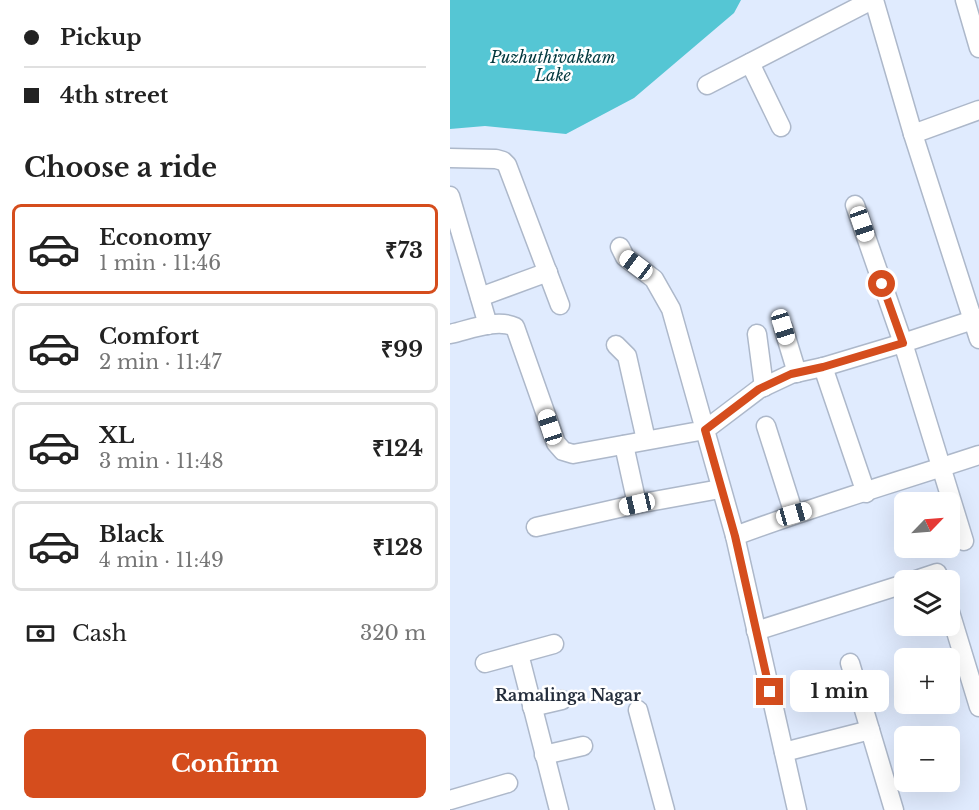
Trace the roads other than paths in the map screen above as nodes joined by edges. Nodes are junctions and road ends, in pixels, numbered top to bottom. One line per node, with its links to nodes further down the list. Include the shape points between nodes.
1 (873, 0): 4 (street); 8 (street)
2 (964, 0): 3 (street)
3 (979, 48)
4 (750, 63): 5 (street); 7 (street)
5 (707, 86)
6 (979, 110): 8 (street)
7 (781, 127)
8 (913, 134): 16 (street)
9 (450, 158): 13 (street, via 496,159 507,165)
10 (450, 196): 14 (street)
11 (855, 205): 22 (street)
12 (620, 247): 28 (street, via 625,257 654,279 672,309)
13 (548, 272): 14 (street); 15 (street)
14 (480, 297): 17 (street)
15 (560, 305)
16 (976, 319): 21 (street); 22 (street)
17 (488, 325): 19 (street); 30 (street, via 506,324 518,331 556,443 563,451 573,454)
18 (783, 327): 25 (street)
19 (450, 334)
20 (757, 334): 26 (street)
21 (979, 339)
22 (903, 343): 24 (street); 32 (street)
23 (616, 345): 29 (street, via 627,356)
24 (823, 367): 25 (street); 34 (street)
25 (794, 374): 26 (street)
26 (764, 387): 28 (street)
27 (766, 426): 36 (street)
28 (705, 430): 29 (street); 33 (street)
29 (646, 440): 30 (street)
30 (624, 446): 35 (street)
31 (979, 455): 32 (street)
32 (941, 467): 34 (street); 39 (street)
33 (720, 489): 35 (street); 38 (street)
34 (866, 493): 36 (street)
35 (637, 504): 37 (street)
36 (794, 514): 38 (street)
37 (536, 527)
38 (735, 536): 41 (street)
39 (964, 540)
40 (894, 587): 41 (street)
41 (756, 631): 53 (street)
42 (957, 636): 49 (street)
43 (554, 644): 44 (street)
44 (519, 654): 45 (street); 48 (street)
45 (485, 663)
46 (850, 663): 51 (street)
47 (562, 700): 48 (street)
48 (532, 707): 54 (street)
49 (979, 707)
50 (638, 710): 58 (street)
51 (870, 730): 53 (street); 60 (street)
52 (583, 746): 54 (street)
53 (784, 752): 59 (street)
54 (544, 755): 57 (street)
55 (508, 783): 56 (street)
56 (450, 800)
57 (559, 810)
58 (665, 810)
59 (797, 810)
60 (894, 810)

